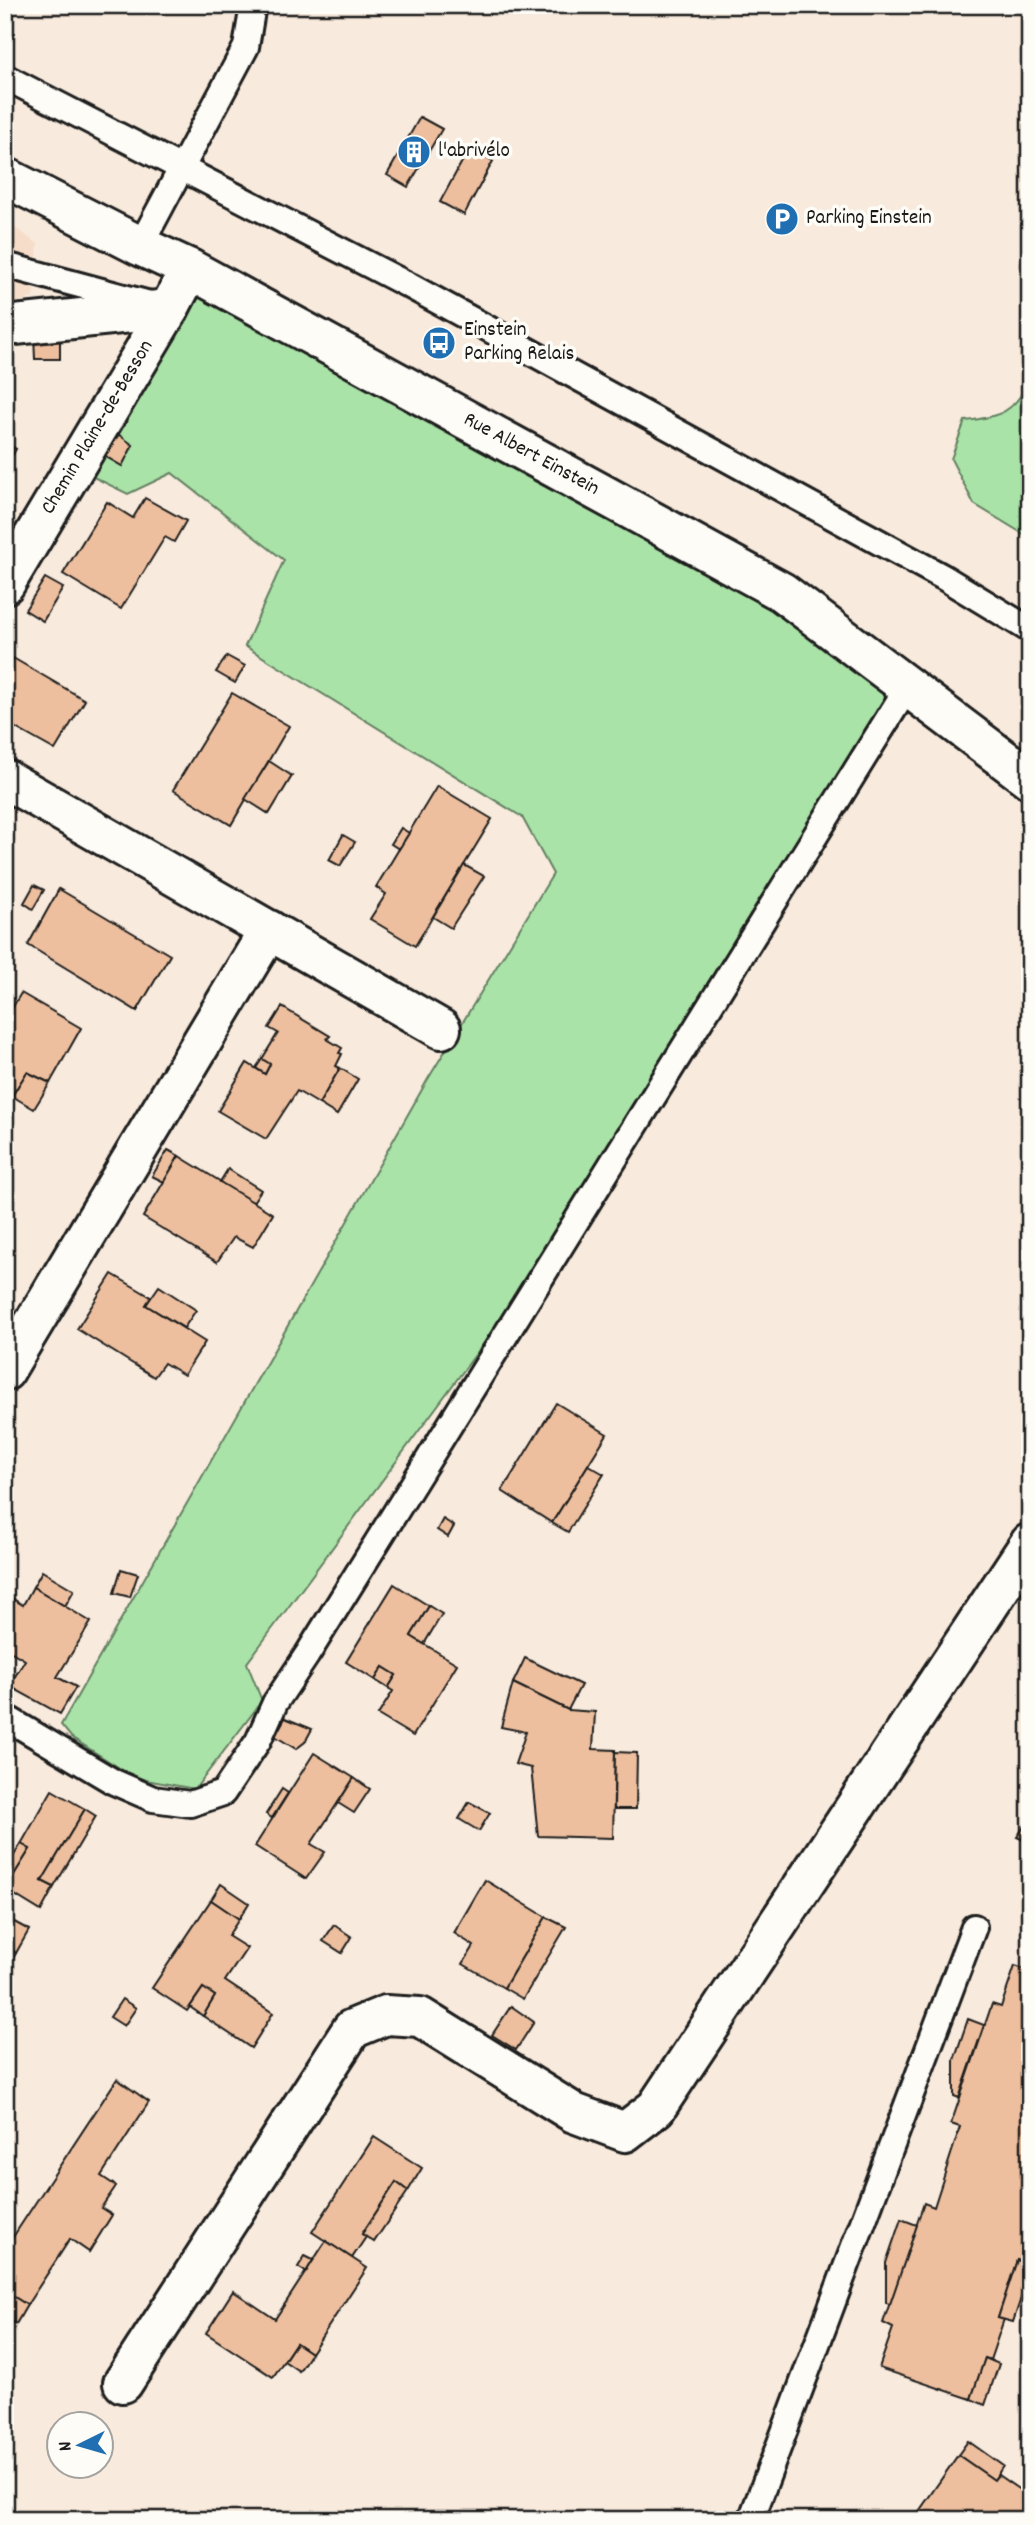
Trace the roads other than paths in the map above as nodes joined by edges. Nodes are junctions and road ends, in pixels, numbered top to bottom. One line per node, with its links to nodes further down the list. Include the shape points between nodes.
1 (253, 5): 3 (lane, via 246,47)
2 (5, 77): 3 (lane)
3 (181, 169): 5 (lane); 11 (lane, via 514,342 943,577)
4 (5, 177): 5 (street, Rue Albert Einstein)
5 (140, 246): 7 (street, Rue Albert Einstein)
6 (5, 265): 8 (lane)
7 (190, 269): 8 (street, Chemin Plaine-de-Besson); 12 (street, Rue Albert Einstein, via 782,592)
8 (169, 309): 9 (street); 10 (street, Chemin Plaine-de-Besson)
9 (5, 326)
10 (5, 584)
11 (1030, 630)
12 (907, 688): 14 (street, Rue Albert Einstein); 19 (lane, via 223,1793 190,1804 153,1798 114,1782)
13 (5, 779): 15 (street)
14 (1030, 779)
15 (270, 930): 16 (street); 17 (street)
16 (441, 1029)
17 (5, 1371)
18 (1030, 1543): 21 (street, via 656,2108 625,2132 574,2113 420,2017 386,2015 352,2029)
19 (5, 1717)
20 (974, 1927): 22 (lane)
21 (122, 2383)
22 (751, 2520)

